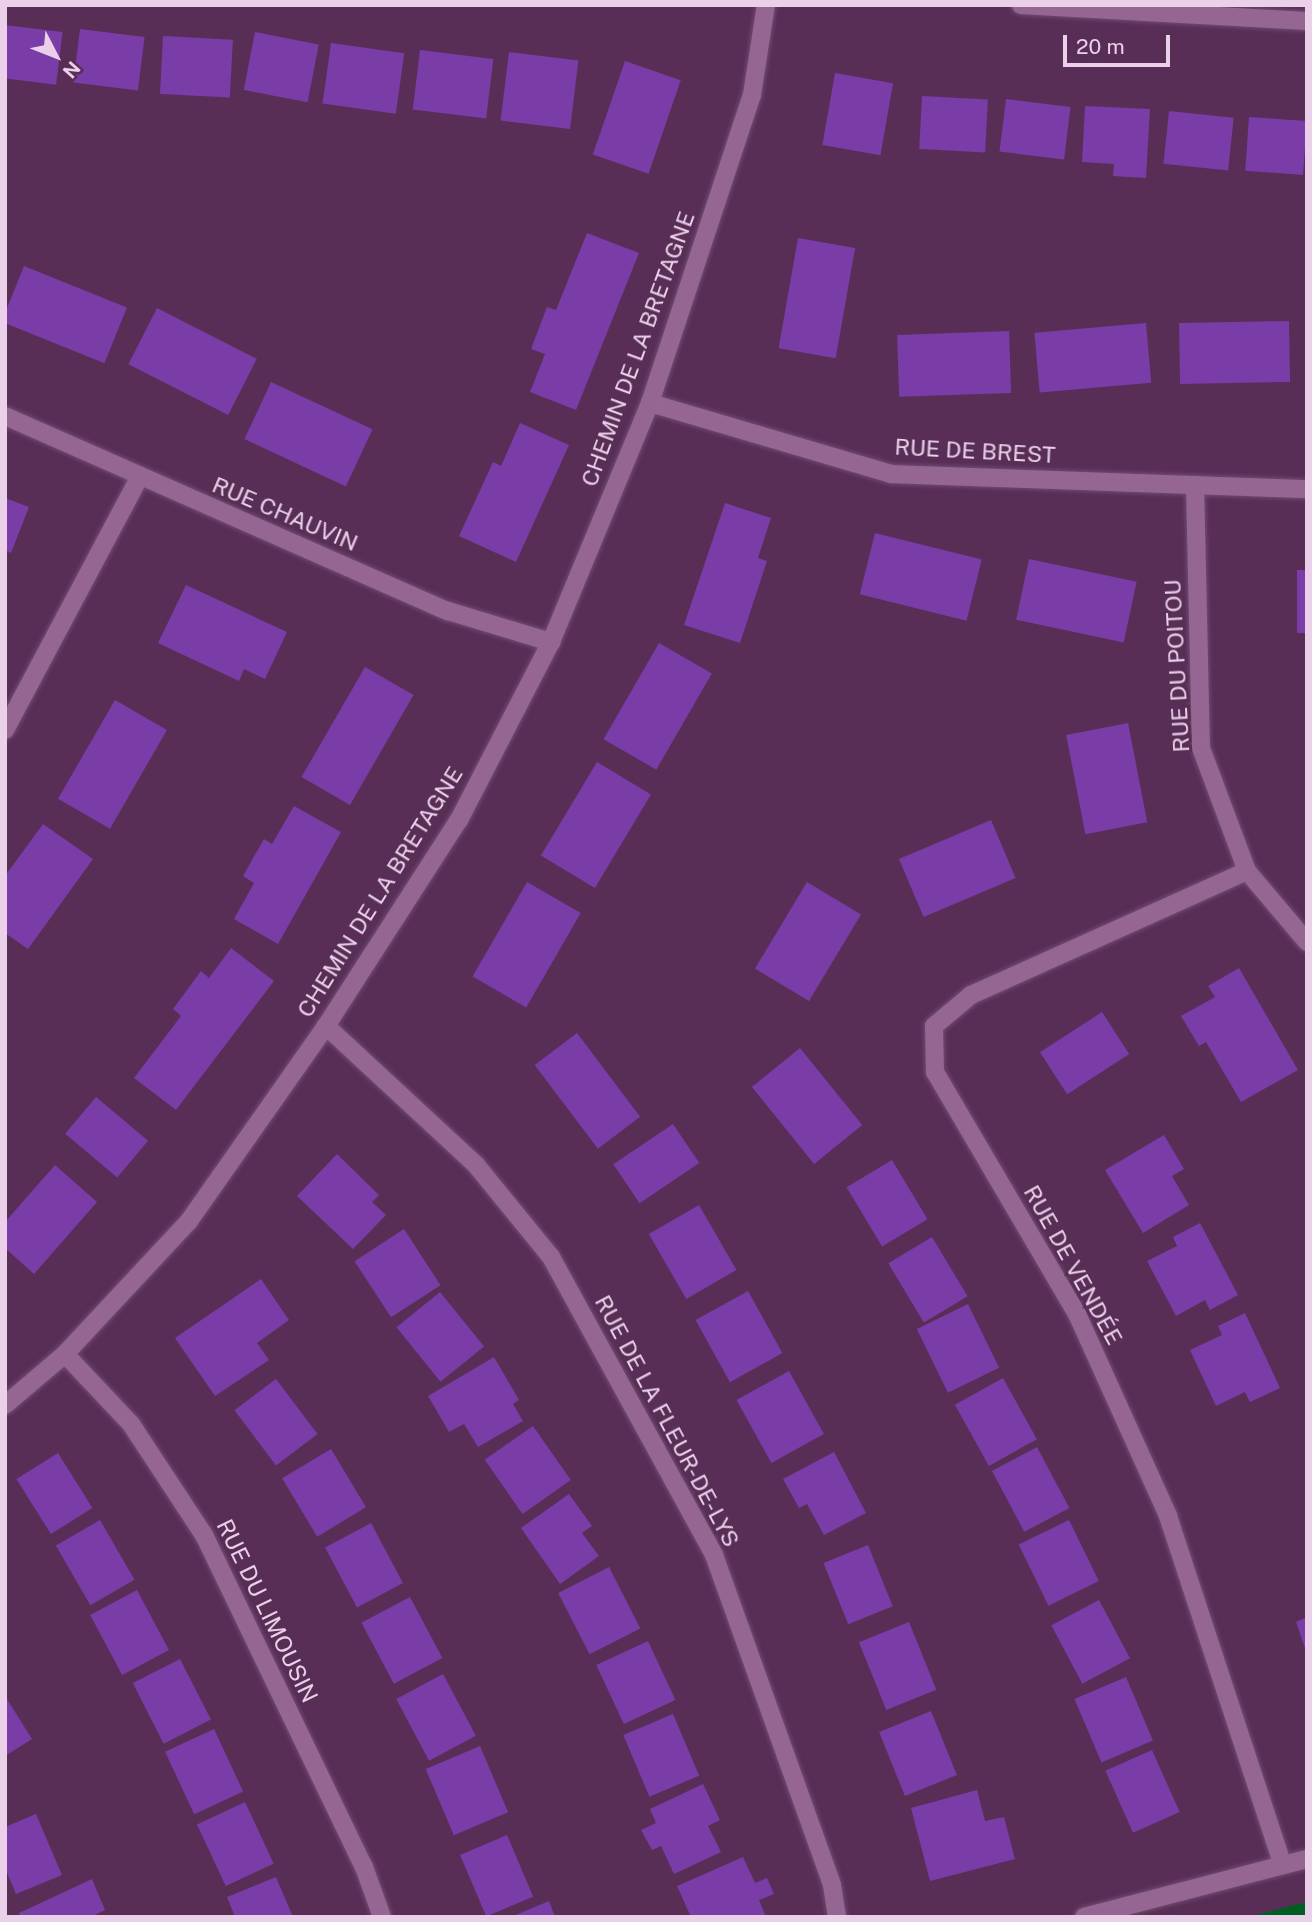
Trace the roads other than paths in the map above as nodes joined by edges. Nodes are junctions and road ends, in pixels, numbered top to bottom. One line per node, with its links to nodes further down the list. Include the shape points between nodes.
1 (766, 5): 4 (street, CHEMIN DE LA BRETAGNE, via 752,95)
2 (1021, 5): 3 (street)
3 (1307, 21)
4 (650, 403): 7 (street, RUE DE BREST, via 891,474); 9 (street, CHEMIN DE LA BRETAGNE)
5 (5, 416): 6 (street, RUE CHAUVIN)
6 (139, 478): 9 (street, RUE CHAUVIN, via 448,611); 10 (street)
7 (1195, 485): 8 (street, RUE DE BREST); 11 (street, RUE DU POITOU, via 1201,747)
8 (1307, 489)
9 (551, 642): 13 (street, CHEMIN DE LA BRETAGNE, via 459,820)
10 (5, 730)
11 (1247, 871): 12 (street, RUE DU POITOU); 17 (street, RUE DE VENDÉE, via 971,995 934,1026 935,1072 1077,1314 1168,1516)
12 (1307, 942)
13 (326, 1026): 14 (street, CHEMIN DE LA BRETAGNE, via 189,1220); 19 (street, RUE DE LA FLEUR-DE-LYS, via 476,1164 551,1257 714,1555 832,1885)
14 (65, 1354): 15 (street, CHEMIN DE LA BRETAGNE); 18 (street, RUE DU LIMOUSIN, via 131,1424 204,1535 364,1867)
15 (5, 1405)
16 (1307, 1860): 17 (street)
17 (1283, 1865): 20 (street)
18 (382, 1917)
19 (837, 1917)
20 (1084, 1917)

